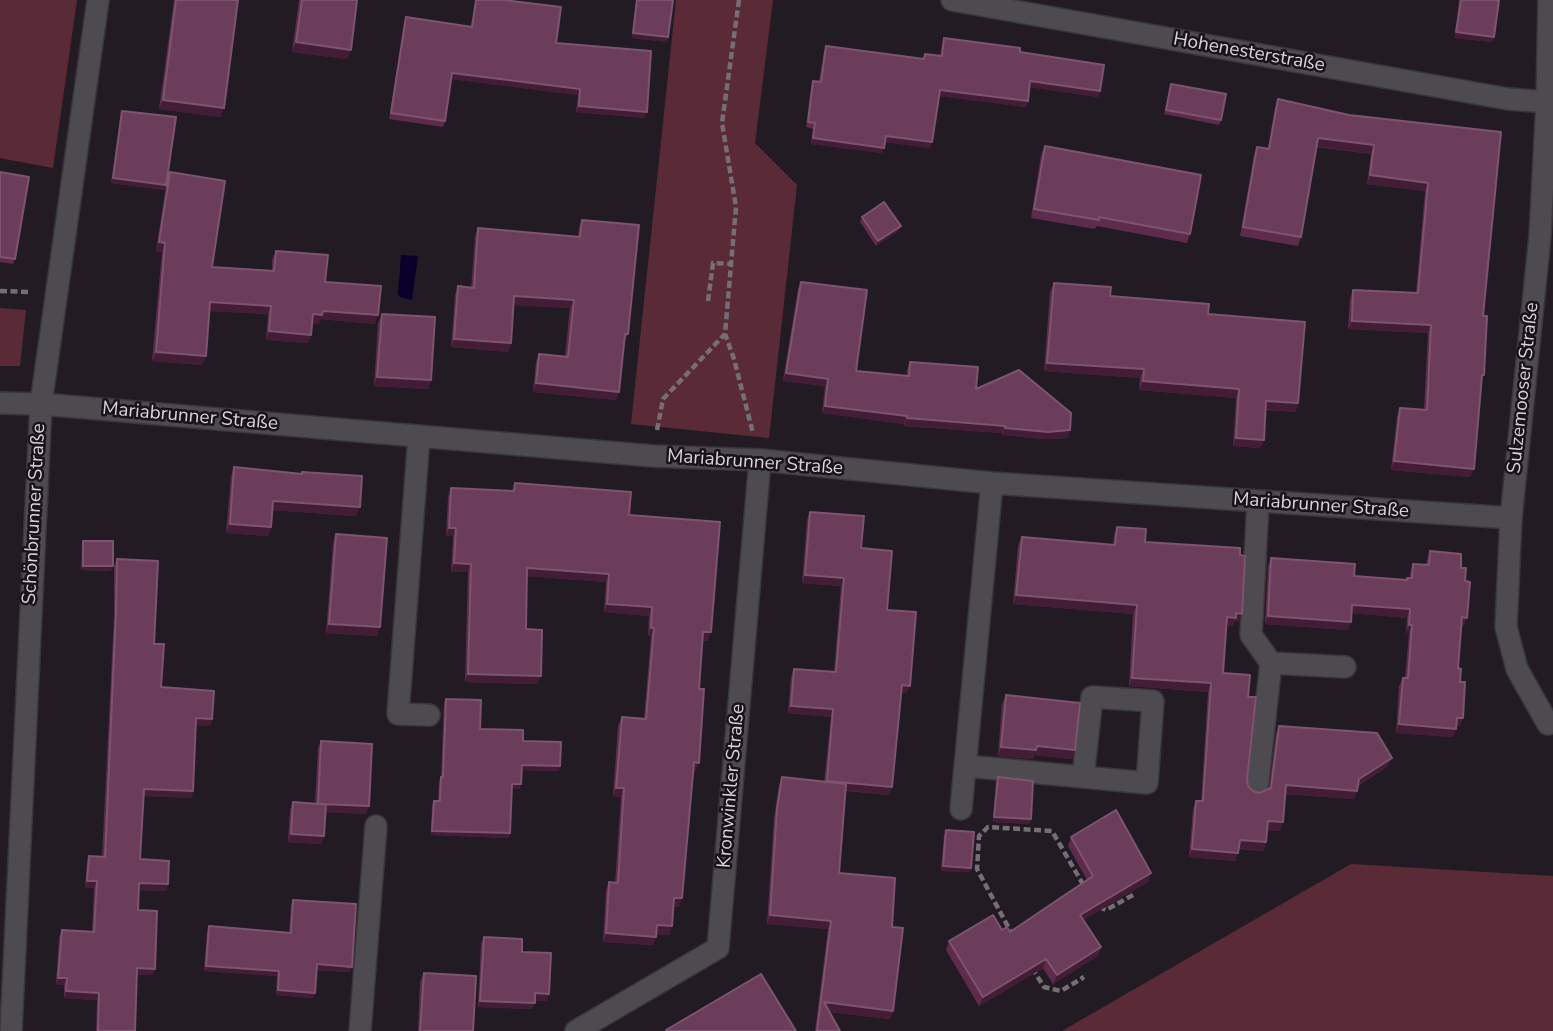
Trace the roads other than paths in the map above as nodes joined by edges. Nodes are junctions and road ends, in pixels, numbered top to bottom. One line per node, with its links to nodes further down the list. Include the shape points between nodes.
1 (98, 0): 6 (street, Schönbrunner Straße)
2 (952, 0): 4 (street, Hohenesterstraße, via 1508,99)
3 (1549, 0): 4 (street, Sulzemooser Straße)
4 (1547, 102): 11 (street, Sulzemooser Straße, via 1540,236)
5 (0, 402): 6 (street, Mariabrunner Straße)
6 (41, 404): 7 (street, Mariabrunner Straße); 21 (street, Schönbrunner Straße)
7 (419, 436): 8 (street, Mariabrunner Straße, via 653,456); 14 (street, via 398,714)
8 (760, 460): 9 (street, Mariabrunner Straße); 23 (street, Kronwinkler Straße, via 718,948)
9 (992, 483): 10 (street, Mariabrunner Straße); 16 (street)
10 (1258, 502): 11 (street, Mariabrunner Straße); 12 (street, via 1251,635)
11 (1511, 518): 15 (street, Sulzemooser Straße, via 1506,626 1517,668)
12 (1272, 663): 13 (street); 18 (street)
13 (1345, 667)
14 (429, 715)
15 (1548, 724)
16 (966, 766): 17 (street); 19 (street)
17 (1083, 777): 17 (street, via 1147,783 1153,701 1092,697)
18 (1257, 789)
19 (961, 810)
20 (376, 826): 22 (street)
21 (10, 1031)
22 (360, 1031)
23 (576, 1031)

